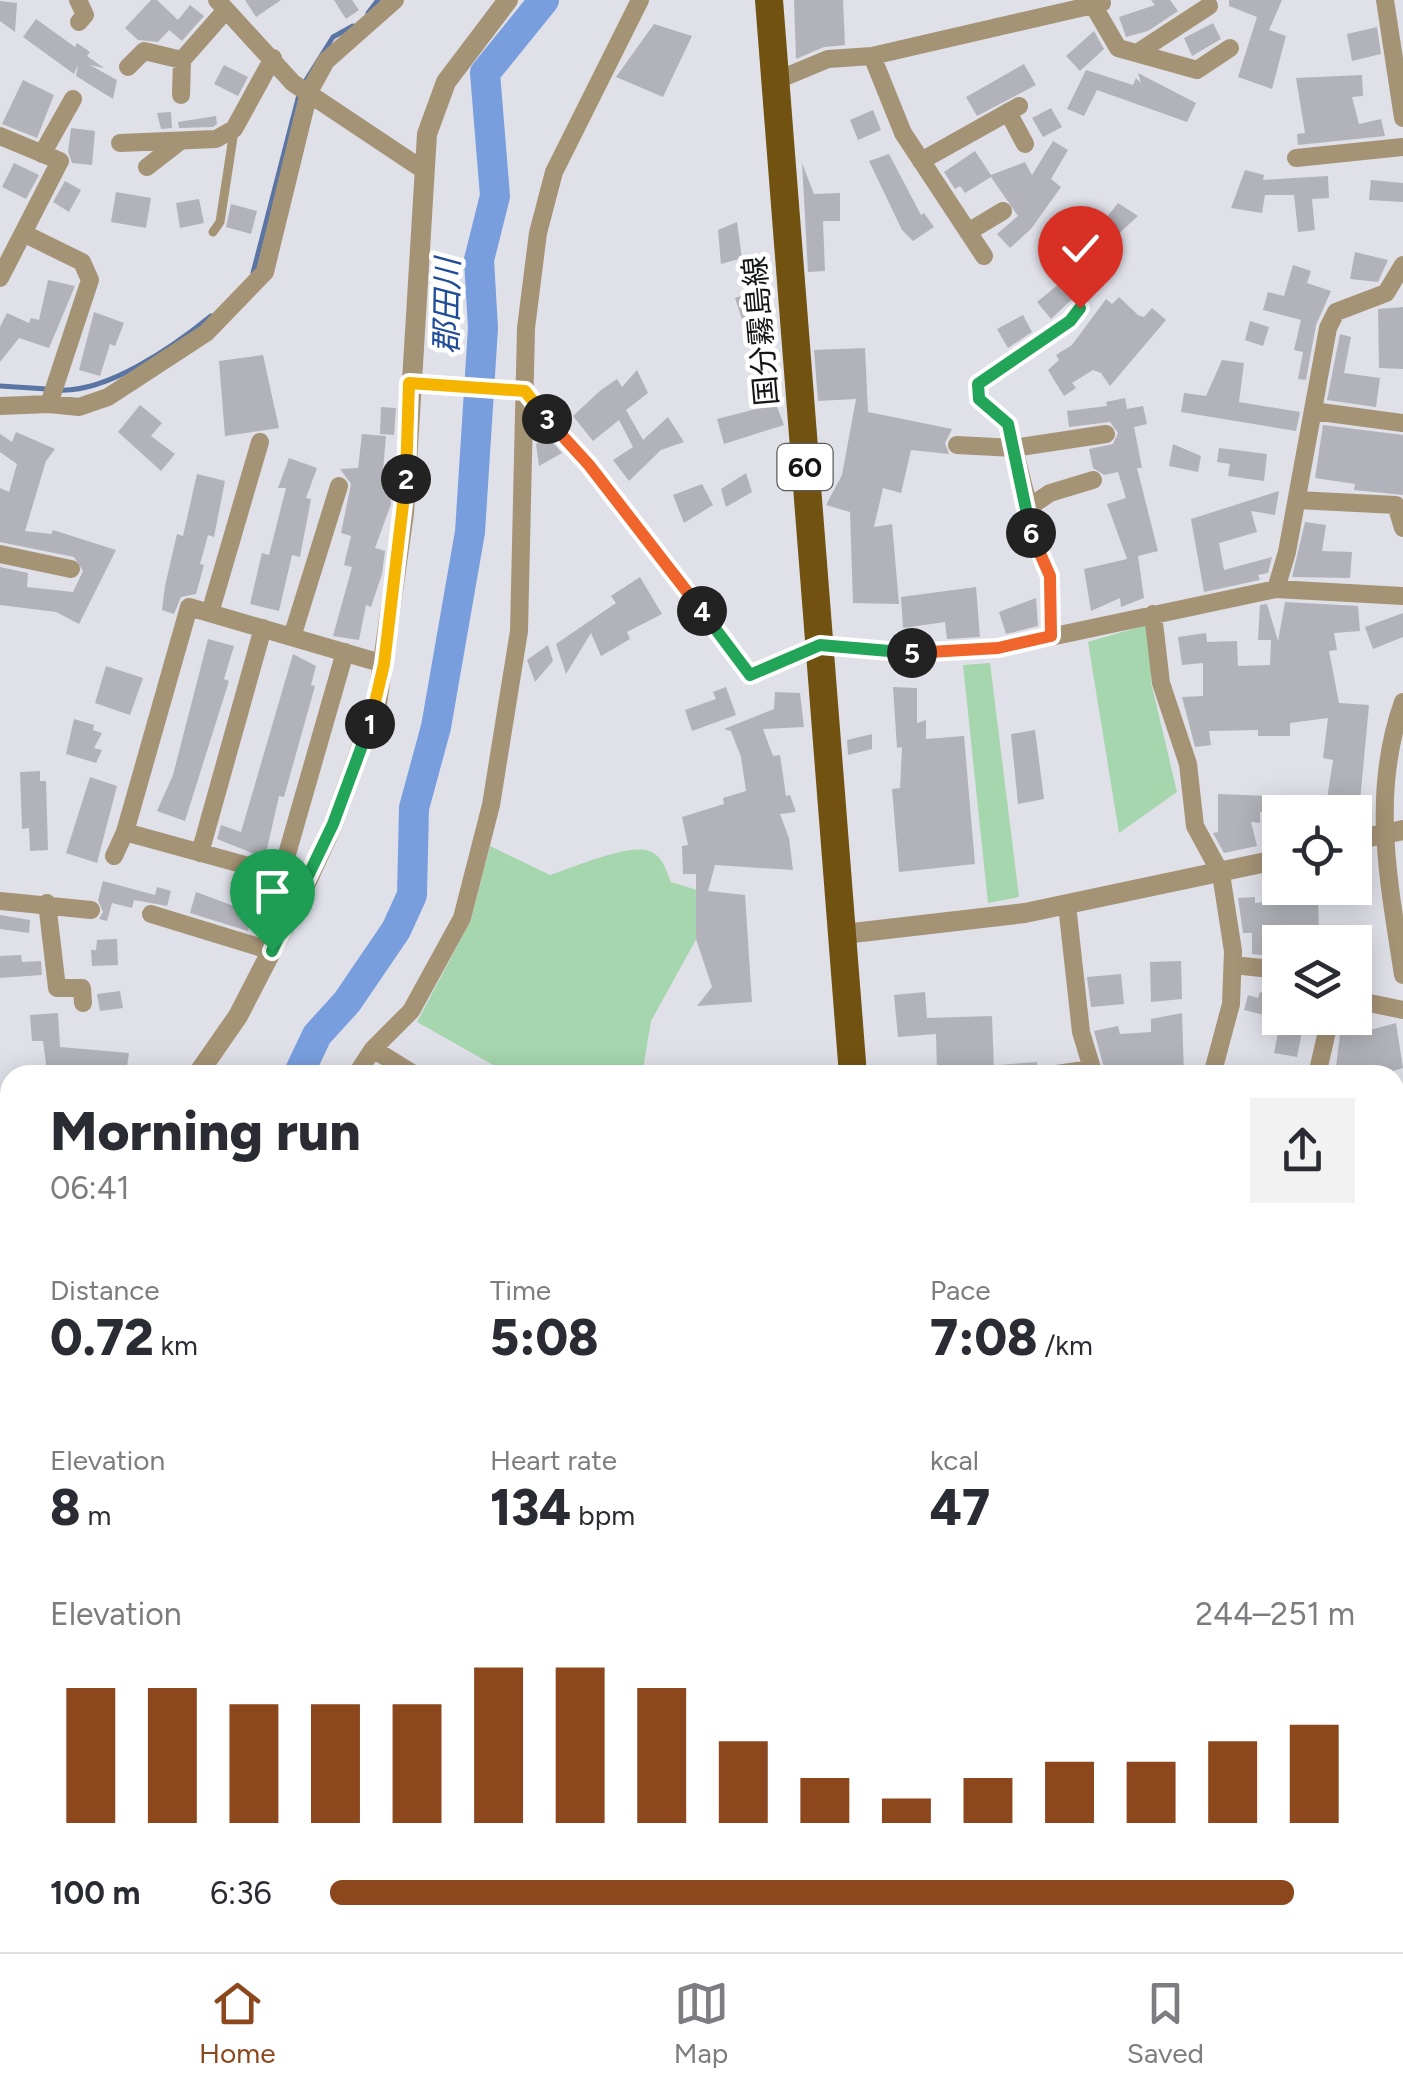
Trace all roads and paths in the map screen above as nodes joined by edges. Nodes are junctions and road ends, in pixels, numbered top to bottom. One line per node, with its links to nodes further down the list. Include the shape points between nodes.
1 (78, 0): 10 (street, via 84,16)
2 (395, 0): 18 (street)
3 (508, 0): 32 (street, via 446,82)
4 (640, 0): 43 (street, via 554,172 538,233)
5 (769, 0): 17 (main road, 国分霧島線 / 60)
6 (1385, 0): 21 (street)
7 (221, 5): 14 (street); 15 (street)
8 (1071, 6): 12 (street, via 1097,4 1118,48); 13 (street)
9 (1209, 6): 12 (street)
10 (79, 22)
11 (1230, 48): 12 (street, via 1197,70)
12 (1137, 53)
13 (872, 56): 17 (street, via 828,59); 30 (street)
14 (273, 58): 18 (street); 22 (street)
15 (182, 60): 16 (street, via 144,52); 19 (street)
16 (128, 67)
17 (775, 81): 66 (main road, 国分霧島線 / 60)
18 (301, 87): 32 (street); 44 (street, via 264,272 206,333 108,397 79,407)
19 (181, 95)
20 (73, 99): 28 (street)
21 (1403, 118)
22 (234, 129): 24 (street, via 216,139); 34 (lane)
23 (0, 136): 28 (street)
24 (178, 143): 25 (street); 31 (street)
25 (120, 144)
26 (1026, 144): 30 (street, via 1013,109)
27 (1403, 147): 29 (street)
28 (42, 154): 36 (street, via 60,161)
29 (1296, 158)
30 (921, 161): 35 (street)
31 (147, 167)
32 (422, 169): 42 (street)
33 (1003, 211): 35 (street)
34 (213, 232)
35 (968, 232): 37 (street)
36 (23, 234): 39 (street); 44 (street, via 82,262 90,280)
37 (984, 256)
38 (1403, 265): 40 (street)
39 (0, 278)
40 (1399, 289): 46 (street, via 1336,312)
41 (1080, 308): 51 (street, via 978,384 979,399 1008,424)
42 (409, 383): 43 (street); 68 (street, via 404,513)
43 (525, 391): 66 (street, via 750,675); 92 (street, via 519,631 491,805 462,918 412,1011)
44 (52, 394): 45 (street)
45 (0, 406)
46 (1313, 411): 47 (street); 54 (street)
47 (1403, 423)
48 (1106, 434): 51 (street)
49 (260, 442): 61 (street)
50 (957, 444): 51 (street)
51 (1014, 448): 55 (street)
52 (1094, 480): 55 (street, via 1050,492)
53 (339, 486): 65 (street)
54 (1297, 500): 56 (street, via 1396,505); 59 (street)
55 (1028, 507): 64 (street, via 1031,537 1050,576)
56 (1403, 528)
57 (0, 554): 58 (street)
58 (71, 569)
59 (1276, 589): 60 (street); 62 (street)
60 (1403, 596)
61 (210, 613): 63 (street); 70 (street, via 188,607)
62 (1153, 614): 64 (street); 75 (street, via 1161,683 1188,764 1196,826)
63 (263, 628): 65 (street); 72 (street)
64 (1051, 636): 66 (street, via 998,648 920,653)
65 (292, 637): 67 (street)
66 (820, 645): 83 (main road, 国分霧島線 / 60)
67 (345, 652): 68 (street); 76 (street)
68 (384, 664): 77 (street, via 377,704)
69 (1403, 702): 71 (street, via 1396,724)
70 (125, 832): 72 (street); 73 (street)
71 (1392, 832): 87 (street)
72 (200, 852): 76 (street)
73 (114, 856)
74 (1262, 864): 75 (street)
75 (1221, 874): 80 (street); 85 (street)
76 (282, 875): 77 (street)
77 (307, 882): 84 (street)
78 (0, 900): 79 (street)
79 (47, 903): 81 (street); 88 (street, via 49,989 82,988)
80 (1068, 905): 83 (street); 97 (street, via 1081,1032)
81 (91, 910)
82 (151, 914): 84 (street)
83 (844, 934): 96 (main road, 国分霧島線 / 60)
84 (272, 951): 93 (street)
85 (1233, 965): 86 (street); 98 (street, via 1229,1016)
86 (1262, 968)
87 (1403, 975)
88 (83, 1003)
89 (1372, 1004): 90 (street)
90 (1403, 1010)
91 (1326, 1035): 99 (street)
92 (373, 1049): 94 (street); 95 (street)
93 (203, 1065)
94 (363, 1065)
95 (399, 1065)
96 (852, 1065)
97 (1091, 1065)
98 (1215, 1065)
99 (1319, 1065)

